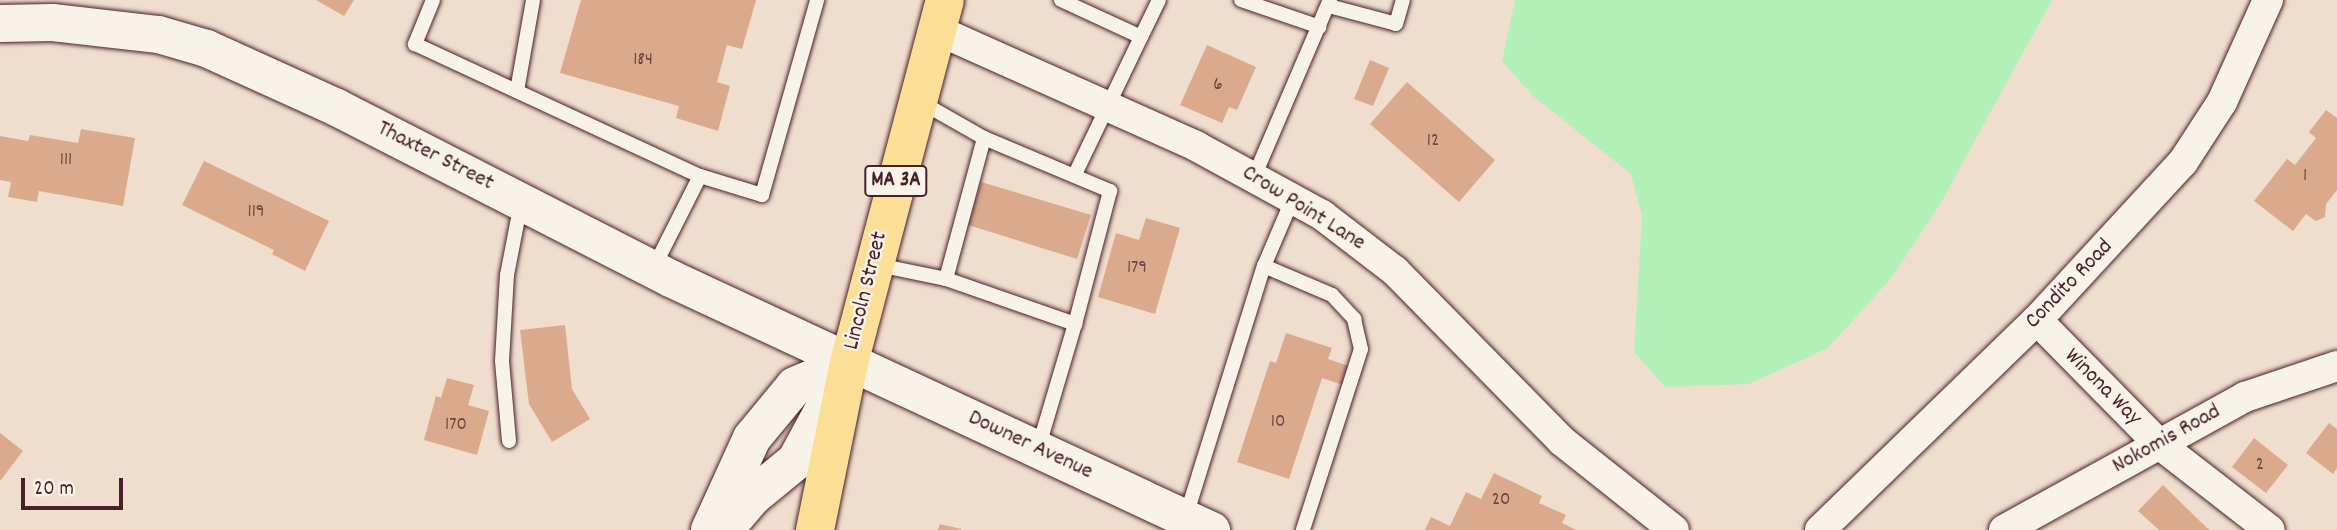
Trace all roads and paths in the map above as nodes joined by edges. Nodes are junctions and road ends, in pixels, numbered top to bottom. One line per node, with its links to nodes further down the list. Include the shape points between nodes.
1 (433, 0): 14 (lane, via 415,44)
2 (533, 0): 14 (lane)
3 (817, 0): 18 (lane, via 762,195)
4 (1062, 0): 13 (lane)
5 (1159, 0): 13 (lane)
6 (1241, 0): 12 (lane)
7 (1403, 0): 9 (lane, via 1396,24)
8 (2268, 0): 27 (street, Condito Road, via 2221,102 2183,162)
9 (1329, 3): 12 (lane)
10 (941, 15): 15 (main road, Lincoln Street / MA 3A); 16 (street, Crow Point Lane)
11 (0, 23): 22 (street, Thaxter Street, via 52,22 158,34 206,48 336,107)
12 (1320, 27): 20 (lane)
13 (1141, 37): 16 (lane)
14 (517, 91): 18 (lane)
15 (918, 101): 17 (lane); 23 (main road, Lincoln Street / MA 3A)
16 (1105, 104): 19 (lane); 20 (street, Crow Point Lane)
17 (984, 138): 19 (lane); 26 (lane)
18 (700, 176): 25 (lane)
19 (1074, 176): 28 (lane, via 1110,191)
20 (1254, 177): 21 (street, Crow Point Lane)
21 (1293, 198): 24 (lane); 35 (street, Crow Point Lane, via 1377,255 1562,441)
22 (521, 202): 25 (street, Thaxter Street); 31 (lane, via 507,275 502,361)
23 (873, 265): 26 (lane); 29 (main road, Lincoln Street / MA 3A)
24 (1264, 266): 34 (lane); 39 (lane, via 1332,295 1354,319 1361,348)
25 (653, 269): 29 (street, Thaxter Street)
26 (946, 279): 28 (lane)
27 (2037, 320): 32 (street, Winona Way); 40 (street, Condito Road)
28 (1075, 324): 33 (lane)
29 (849, 363): 33 (street, Downer Avenue); 36 (main road, Lincoln Street, via 795,386 752,439); 37 (main road, via 796,461 752,497); 38 (main road, MA 3A)
30 (2337, 366): 32 (street, Nokomis Road, via 2245,397)
31 (509, 441)
32 (2159, 444): 41 (street, Nokomis Road); 42 (street, Winona Way)
33 (1038, 450): 34 (street, Downer Avenue)
34 (1198, 524)
35 (1664, 527)
36 (710, 530)
37 (724, 530)
38 (815, 530)
39 (1303, 530)
40 (1820, 530)
41 (2004, 530)
42 (2270, 530)

